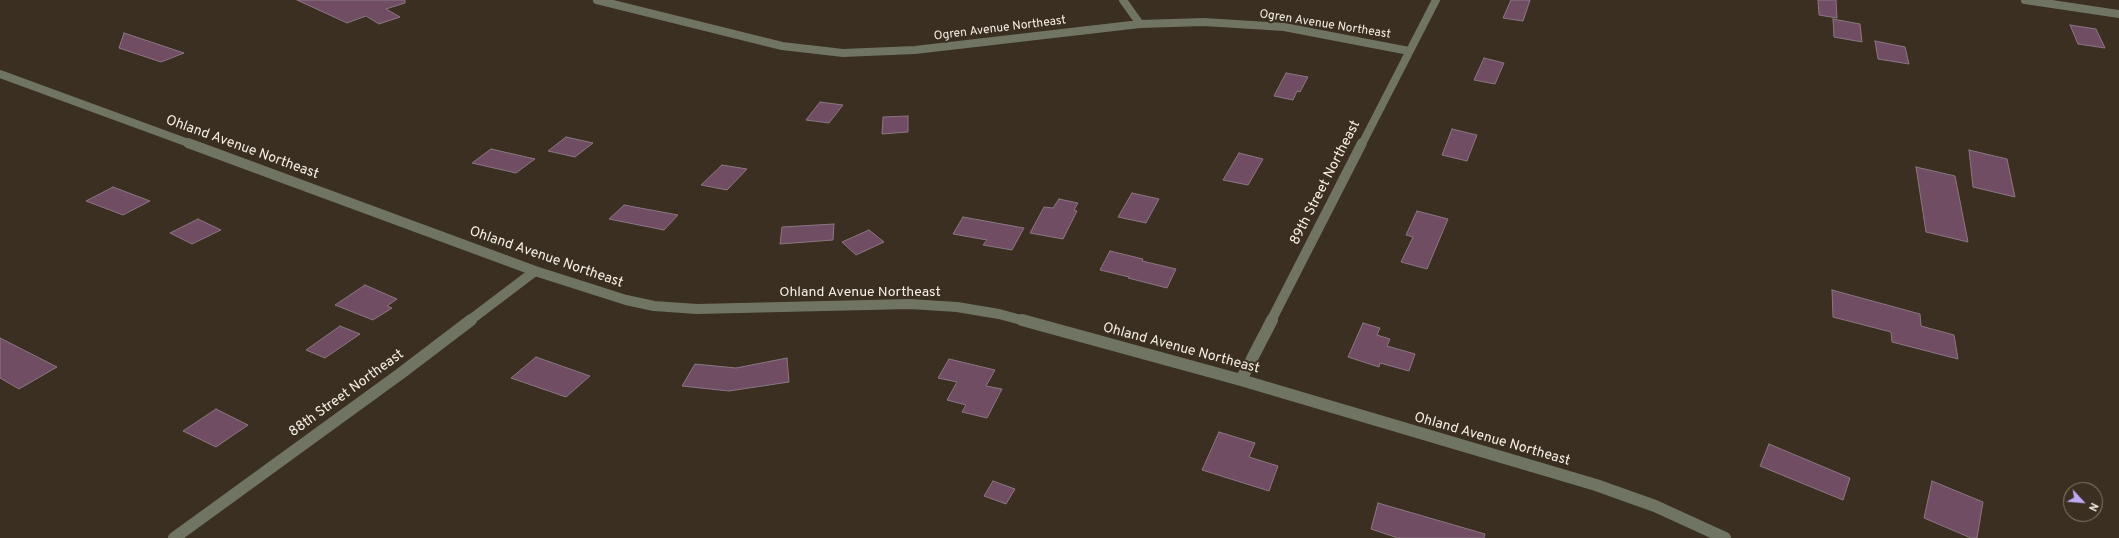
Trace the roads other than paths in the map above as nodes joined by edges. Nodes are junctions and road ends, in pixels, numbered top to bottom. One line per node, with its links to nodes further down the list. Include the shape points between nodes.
1 (599, 0): 6 (street, Ogren Avenue Northeast, via 782,46 843,53 914,50)
2 (1123, 0): 6 (street)
3 (1436, 0): 7 (street, 89th Street Northeast)
4 (2025, 0): 5 (street)
5 (2119, 14)
6 (1140, 24): 7 (street, Ogren Avenue Northeast, via 1204,22 1284,27)
7 (1409, 51): 10 (street, 89th Street Northeast)
8 (0, 74): 9 (street, Ohland Avenue Northeast)
9 (535, 271): 10 (street, Ohland Avenue Northeast, via 626,300 670,307 697,309 910,304 965,308 999,314); 11 (street, 88th Street Northeast, via 400,374)
10 (1241, 380): 12 (street, Ohland Avenue Northeast, via 1596,485 1655,506)
11 (174, 538)
12 (1725, 538)

